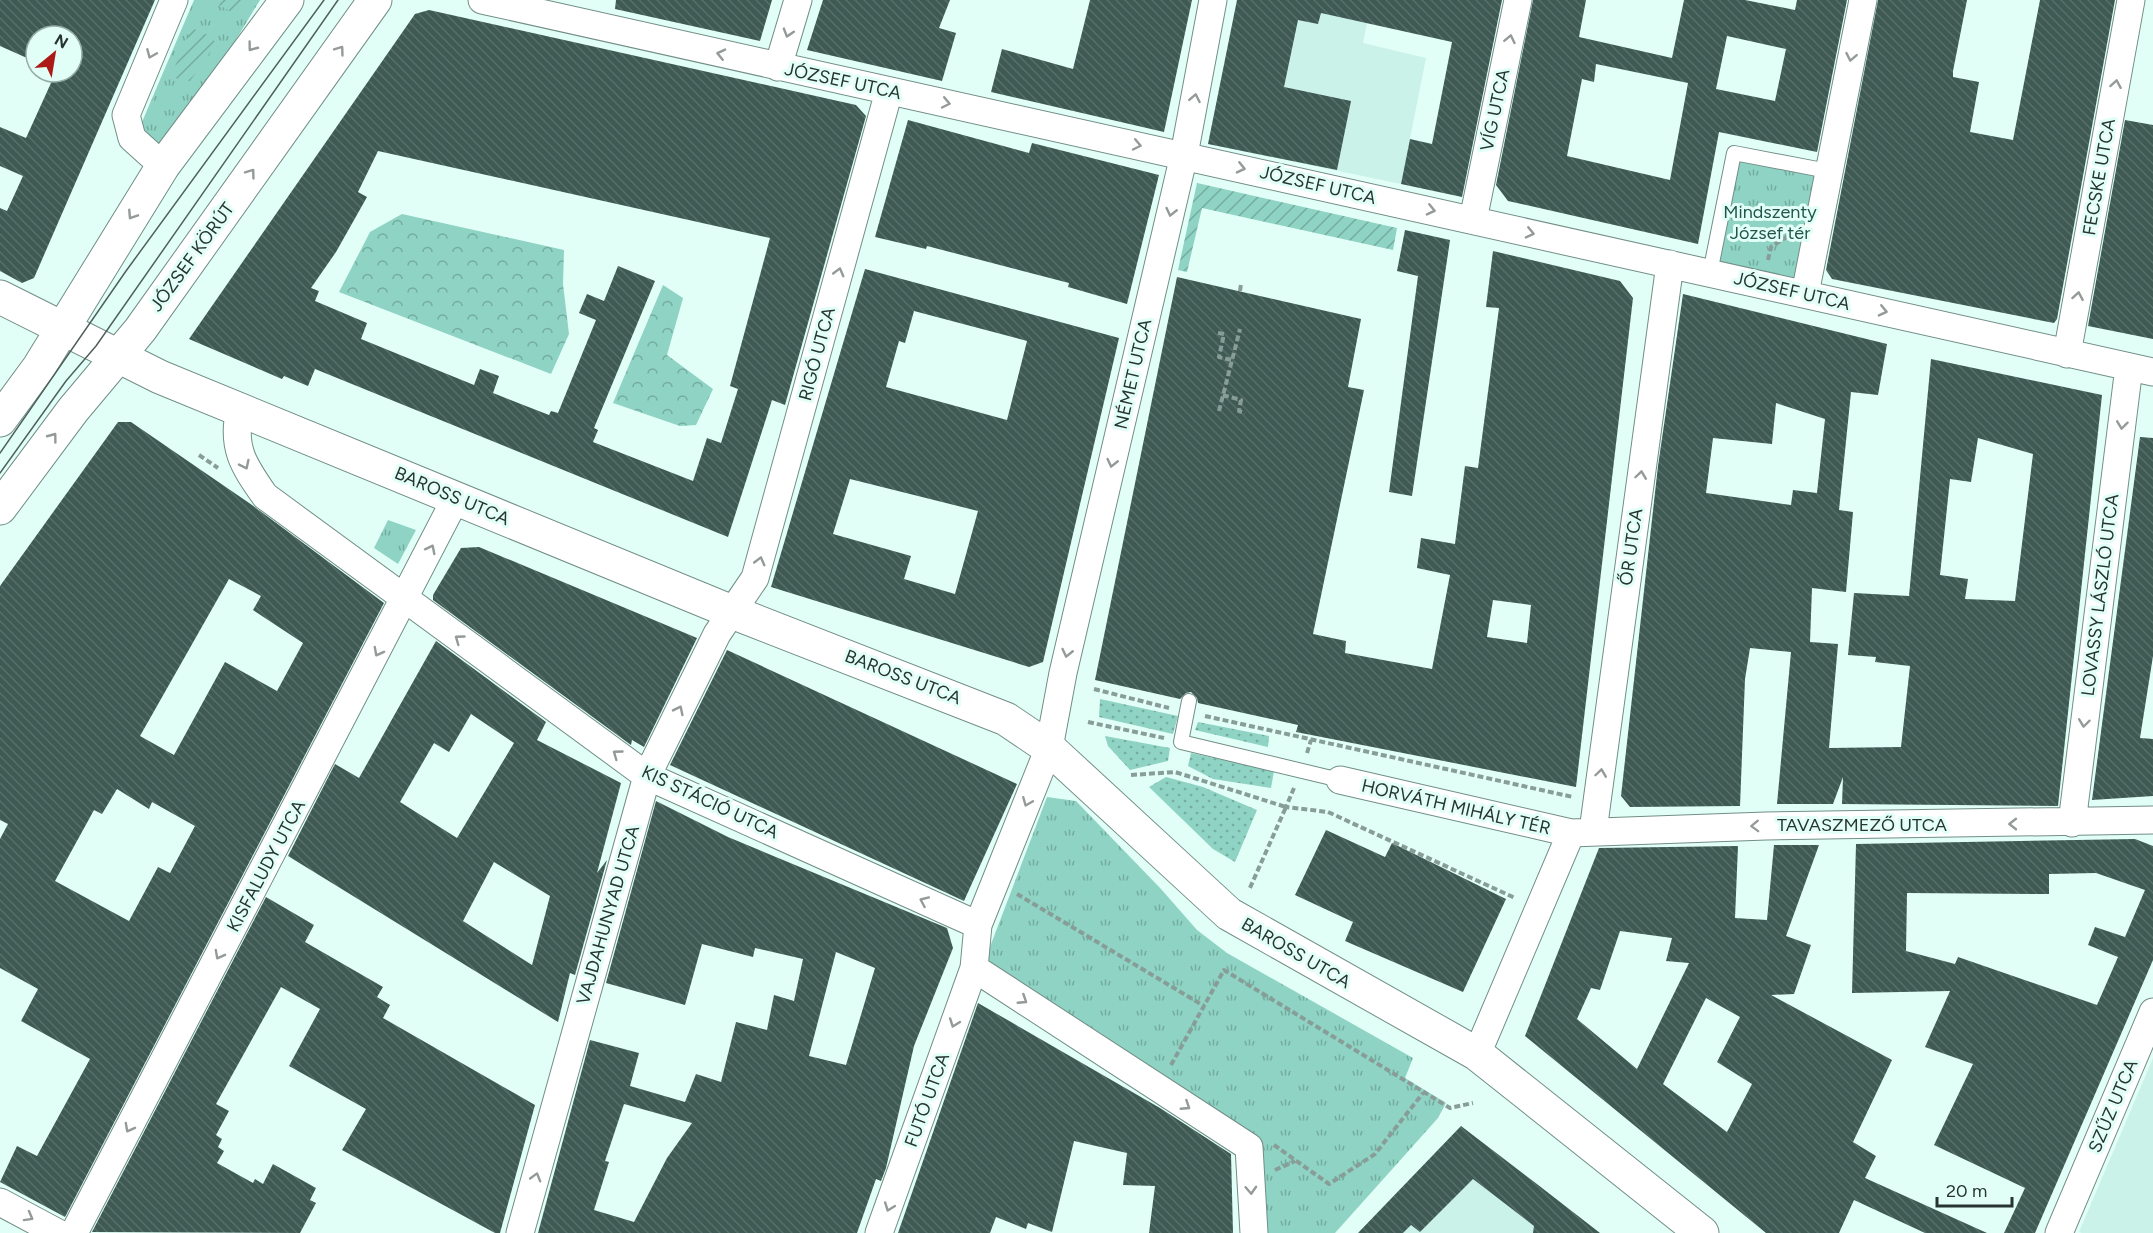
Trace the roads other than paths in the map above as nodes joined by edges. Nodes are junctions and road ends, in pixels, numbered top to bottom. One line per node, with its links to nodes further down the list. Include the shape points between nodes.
1 (174, 0): 13 (street, one-way to 13, via 126,115 132,138)
2 (287, 0): 13 (street, one-way to 13)
3 (375, 0): 22 (street, JÓZSEF KÖRÚT, one-way to 3, via 140,330)
4 (482, 0): 10 (street, JÓZSEF UTCA, one-way to 4)
5 (798, 0): 10 (street, one-way to 10)
6 (1213, 0): 12 (street, NÉMET UTCA, one-way to 6)
7 (1518, 0): 15 (street, VÍG UTCA, one-way to 7)
8 (1863, 0): 14 (street, one-way to 14)
9 (2131, 0): 21 (street, FECSKE UTCA, one-way to 9)
10 (778, 67): 11 (street, JÓZSEF UTCA)
11 (889, 91): 12 (street, JÓZSEF UTCA, one-way to 12); 29 (street, RIGÓ UTCA, one-way to 11, via 755,579)
12 (1184, 155): 15 (street, JÓZSEF UTCA, one-way to 15); 31 (street, NÉMET UTCA, one-way to 31)
13 (163, 166): 20 (street, one-way to 20)
14 (1828, 171): 17 (lane, via 1734,153); 18 (street)
15 (1473, 220): 16 (street, JÓZSEF UTCA, one-way to 16)
16 (1670, 264): 17 (street, JÓZSEF UTCA); 36 (street, ŐR UTCA, one-way to 16, via 1597,802)
17 (1710, 273): 18 (street, JÓZSEF UTCA)
18 (1805, 294): 21 (street, JÓZSEF UTCA, one-way to 21)
19 (0, 297): 20 (street, BAROSS UTCA)
20 (62, 327): 22 (street, BAROSS UTCA); 25 (street, via 39,367)
21 (2067, 354): 23 (street, JÓZSEF UTCA)
22 (117, 355): 24 (street, BAROSS UTCA); 27 (street, JÓZSEF KÖRÚT, one-way to 22)
23 (2141, 370): 35 (street, LOVASSY LÁSZLÓ UTCA, one-way to 35)
24 (240, 409): 26 (street, BAROSS UTCA); 28 (street, KIS STÁCIÓ UTCA, one-way to 28, via 236,439 243,465 265,496)
25 (0, 420)
26 (456, 498): 28 (street, KISFALUDY UTCA, one-way to 26); 29 (street, BAROSS UTCA)
27 (0, 508)
28 (405, 600): 32 (street, KIS STÁCIÓ UTCA, one-way to 28); 43 (street, KISFALUDY UTCA, one-way to 43)
29 (732, 612): 31 (street, BAROSS UTCA, via 968,703 1005,719); 32 (street, VAJDAHUNYAD UTCA, one-way to 29, via 717,634)
30 (1188, 707): 33 (lane, HORVÁTH MIHÁLY TÉR, via 1181,742)
31 (1048, 748): 37 (street, one-way to 37); 40 (street, BAROSS UTCA, via 1229,914)
32 (647, 776): 37 (street, KIS STÁCIÓ UTCA, one-way to 32); 44 (street, VAJDAHUNYAD UTCA, one-way to 32)
33 (1340, 780): 36 (street, HORVÁTH MIHÁLY TÉR)
34 (2153, 820): 35 (street, TAVASZMEZŐ UTCA)
35 (2072, 823): 36 (street, TAVASZMEZŐ UTCA, one-way to 36)
36 (1582, 832): 40 (street, HORVÁTH MIHÁLY TÉR)
37 (978, 925): 38 (street)
38 (974, 968): 45 (street, FUTÓ UTCA, one-way to 45); 46 (street, one-way to 46, via 1158,1088 1259,1144)
39 (2153, 1012): 48 (street, SZŰZ UTCA)
40 (1477, 1054): 47 (street, BAROSS UTCA)
41 (0, 1202): 42 (street, one-way to 42)
42 (58, 1233)
43 (75, 1233)
44 (520, 1233)
45 (879, 1233)
46 (1254, 1233)
47 (1702, 1233)
48 (2059, 1233)

